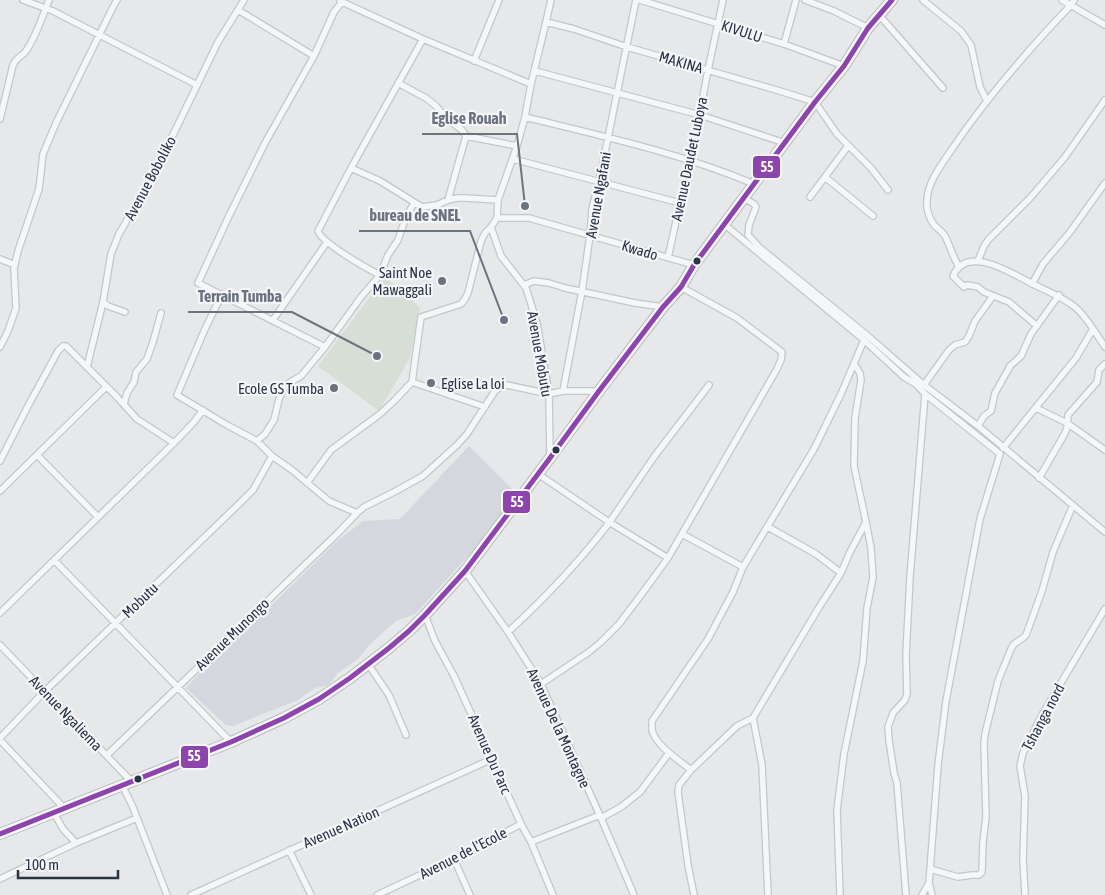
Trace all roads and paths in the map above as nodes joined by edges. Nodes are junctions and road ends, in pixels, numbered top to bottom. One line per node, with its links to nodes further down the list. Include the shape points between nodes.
1 (23, 0): 16 (street)
2 (49, 0): 16 (street)
3 (117, 0): 23 (street)
4 (244, 0): 17 (street, Avenue Boboliko)
5 (499, 0): 28 (street)
6 (551, 0): 19 (street)
7 (638, 0): 20 (street, KIVULU); 26 (street, Avenue Ngafani)
8 (723, 0): 20 (street, Avenue Daudet Luboya)
9 (796, 0): 25 (street)
10 (805, 0): 22 (street)
11 (892, 0): 18 (highway)
12 (923, 0): 38 (street, via 961,32 971,45 980,87)
13 (1062, 0): 15 (street)
14 (340, 1): 24 (street); 27 (street)
15 (1072, 2): 21 (street); 38 (street)
16 (46, 8): 23 (street); 42 (street, via 26,52 13,65)
17 (238, 10): 27 (street); 34 (street, Avenue Boboliko, via 218,42)
18 (880, 16): 22 (highway); 35 (street)
19 (546, 22): 26 (street, MAKINA); 31 (street)
20 (718, 24): 25 (street, KIVULU); 30 (street, Avenue Daudet Luboya)
21 (1105, 25)
22 (868, 28): 29 (highway)
23 (100, 34): 34 (street); 71 (street, via 43,154 38,189)
24 (423, 39): 28 (street); 32 (street)
25 (784, 44): 29 (street, KIVULU)
26 (627, 47): 30 (street, MAKINA); 36 (street, Avenue Ngafani)
27 (314, 56): 79 (street, via 265,143 198,282)
28 (474, 61): 33 (street)
29 (844, 66): 39 (highway)
30 (708, 70): 39 (street, MAKINA); 40 (street, Avenue Daudet Luboya)
31 (535, 71): 33 (street); 36 (street)
32 (398, 83): 43 (street, via 426,98); 50 (street)
33 (531, 84): 41 (street)
34 (198, 85): 82 (street, Avenue Boboliko, via 155,172 119,234 111,254)
35 (943, 88)
36 (617, 92): 40 (street); 44 (street, Avenue Ngafani)
37 (1105, 100): 70 (street, via 1065,157 988,240)
38 (987, 101): 73 (street, via 940,168 927,199 929,216 944,234)
39 (815, 102): 45 (highway); 47 (street)
40 (700, 115): 45 (street); 49 (street, Avenue Daudet Luboya)
41 (525, 117): 44 (street); 46 (street)
42 (0, 119)
43 (466, 136): 46 (street); 58 (street)
44 (608, 137): 49 (street); 52 (street, Avenue Ngafani)
45 (785, 144): 54 (highway)
46 (517, 146): 48 (street)
47 (848, 146): 51 (street); 55 (street)
48 (513, 159): 52 (street); 59 (street)
49 (691, 160): 54 (street); 61 (street, Avenue Daudet Luboya)
50 (351, 168): 60 (street, via 380,181); 67 (street, via 318,231)
51 (825, 177): 56 (street); 62 (street)
52 (599, 182): 61 (street); 66 (street, Avenue Ngafani)
53 (1105, 183): 75 (street)
54 (754, 184): 57 (highway)
55 (888, 190)
56 (810, 197)
57 (744, 198): 64 (highway); 98 (street, via 756,207 748,231 754,242)
58 (448, 200): 59 (street); 60 (street, via 422,207)
59 (498, 200): 63 (street)
60 (414, 203): 74 (street)
61 (680, 203): 68 (street, Avenue Daudet Luboya)
62 (872, 216)
63 (497, 218): 65 (street); 66 (street, Kwado, via 529,218)
64 (725, 224): 72 (highway); 89 (street)
65 (491, 227): 76 (street, Avenue Mobutu, via 501,256); 96 (street, via 481,241 465,300 420,317)
66 (590, 235): 68 (street, Kwado); 78 (street, Avenue Ngafani)
67 (327, 242): 74 (street); 86 (street)
68 (668, 258): 72 (street, Kwado)
69 (0, 259): 71 (street)
70 (978, 261): 73 (street, via 966,262); 75 (street, via 1002,268)
71 (15, 265): 90 (street, via 16,308)
72 (694, 265): 77 (highway)
73 (959, 267): 81 (street, via 953,276 964,287 978,287)
74 (380, 275): 91 (street, via 360,297)
75 (1032, 284): 80 (street)
76 (524, 285): 78 (street, via 534,281); 102 (street, Avenue Mobutu, via 537,323)
77 (681, 287): 83 (highway); 130 (street, via 737,318 782,352 777,369)
78 (582, 291): 83 (street); 101 (street, Avenue Ngafani)
79 (222, 294): 86 (street); 107 (street, via 177,395)
80 (1059, 295): 87 (street); 88 (street, via 1079,311)
81 (993, 296): 87 (street, via 1009,302); 98 (street, via 965,342 948,350)
82 (102, 302): 84 (street); 95 (street, Avenue Boboliko)
83 (663, 307): 100 (highway)
84 (125, 312)
85 (161, 313): 104 (street, via 147,359 136,372)
86 (274, 320): 91 (street)
87 (1037, 326): 109 (street, via 995,393 991,411)
88 (1092, 329): 92 (street); 106 (street, via 1076,358)
89 (864, 340): 93 (street); 103 (street)
90 (0, 346)
91 (325, 347): 111 (street, via 301,376 287,384 274,420)
92 (1105, 347)
93 (854, 364): 127 (street, via 861,380 855,418 854,466); 128 (street, via 814,449)
94 (1105, 364): 108 (street, via 1096,382 1068,415)
95 (87, 367): 99 (street); 118 (street, via 66,346 58,351)
96 (412, 382): 105 (street); 121 (street, via 380,414 331,450)
97 (709, 385): 126 (street)
98 (924, 385): 109 (street)
99 (106, 386): 104 (street); 115 (street)
100 (599, 390): 101 (street); 117 (highway)
101 (563, 391): 102 (street)
102 (549, 394): 105 (street, Avenue Munongo, via 502,386); 117 (street, Avenue Mobutu)
103 (925, 394): 165 (street, via 1000,454 980,519 946,701); 178 (street, via 910,576 907,694 893,713 888,731 897,783)
104 (124, 404): 112 (street, via 137,419)
105 (485, 407): 124 (street, Avenue Munongo, via 467,434 423,476)
106 (1036, 408): 108 (street); 113 (street)
107 (203, 410): 111 (street); 112 (street)
108 (1068, 423): 114 (street); 120 (street)
109 (978, 426): 113 (street)
110 (1105, 440): 114 (street)
111 (257, 442): 116 (street)
112 (174, 443): 125 (street)
113 (1003, 448): 120 (street)
114 (1102, 448)
115 (37, 455): 122 (street); 125 (street)
116 (272, 456): 121 (street); 139 (street, Mobutu, via 253,490)
117 (550, 458): 119 (highway)
118 (0, 461)
119 (538, 474): 126 (street); 134 (highway)
120 (1040, 478): 123 (street)
121 (307, 483): 124 (street, via 329,501)
122 (0, 491)
123 (1073, 505): 129 (street); 165 (street, via 1053,552 1026,635 1014,644 998,681 987,725 982,872 979,876 958,877)
124 (357, 513): 144 (street, Avenue Munongo)
125 (98, 517): 132 (street)
126 (609, 522): 131 (street); 140 (street, via 556,586)
127 (866, 522): 135 (street); 177 (street, via 873,577 867,608 864,660 844,754 837,810)
128 (768, 526): 133 (street); 135 (street)
129 (1105, 532)
130 (682, 534): 131 (street); 133 (street)
131 (668, 558): 143 (street, via 619,624 601,642)
132 (54, 560): 137 (street); 139 (street)
133 (743, 567): 150 (street, via 708,639 652,721 655,738)
134 (465, 571): 138 (highway); 140 (street, Avenue De la Montagne)
135 (841, 573): 146 (street)
136 (1105, 609): 181 (street, Tshanga nord, via 1023,753 1020,766 1025,796)
137 (0, 613)
138 (425, 614): 142 (highway); 152 (street, Avenue Du Parc)
139 (115, 624): 144 (street); 145 (street, Mobutu)
140 (508, 632): 143 (street, Avenue De la Montagne)
141 (0, 645): 145 (street, Avenue Ngaliema)
142 (368, 664): 147 (street, via 389,695); 149 (highway, via 307,706)
143 (541, 684): 157 (street, Avenue De la Montagne)
144 (178, 686): 149 (street); 151 (street, Avenue Munongo)
145 (46, 691): 148 (street, Mobutu); 151 (street, Avenue Ngaliema)
146 (752, 718): 153 (street, via 737,726); 176 (street, via 762,765)
147 (406, 735)
148 (0, 739): 155 (street)
149 (231, 742): 154 (highway)
150 (669, 753): 153 (street); 157 (street, via 640,792 621,807)
151 (107, 755): 154 (street, Avenue Ngaliema)
152 (492, 759): 159 (street, Avenue Du Parc); 163 (street, Avenue Nation)
153 (692, 770): 175 (street, via 678,792)
154 (127, 783): 155 (highway); 158 (street, Avenue Ngaliema)
155 (65, 809): 156 (highway)
156 (54, 813): 160 (highway); 162 (street)
157 (600, 816): 161 (street); 174 (street, Avenue De la Montagne)
158 (137, 818): 162 (street); 169 (street, Avenue Ngaliema)
159 (521, 824): 161 (street, Avenue Du Parc); 164 (street, Avenue de l'Ecole)
160 (0, 834)
161 (531, 842): 173 (street, Avenue Du Parc)
162 (76, 843): 166 (street)
163 (289, 850): 170 (street, Avenue Nation); 171 (street)
164 (454, 859): 168 (street, Avenue de l'Ecole); 172 (street)
165 (930, 869): 167 (street)
166 (0, 879)
167 (929, 883): 179 (street); 180 (street)
168 (381, 894)
169 (167, 895)
170 (191, 895)
171 (311, 895)
172 (470, 895)
173 (553, 895)
174 (634, 895)
175 (694, 895)
176 (768, 895)
177 (840, 895)
178 (906, 895)
179 (922, 895)
180 (932, 895)
181 (1025, 895)

